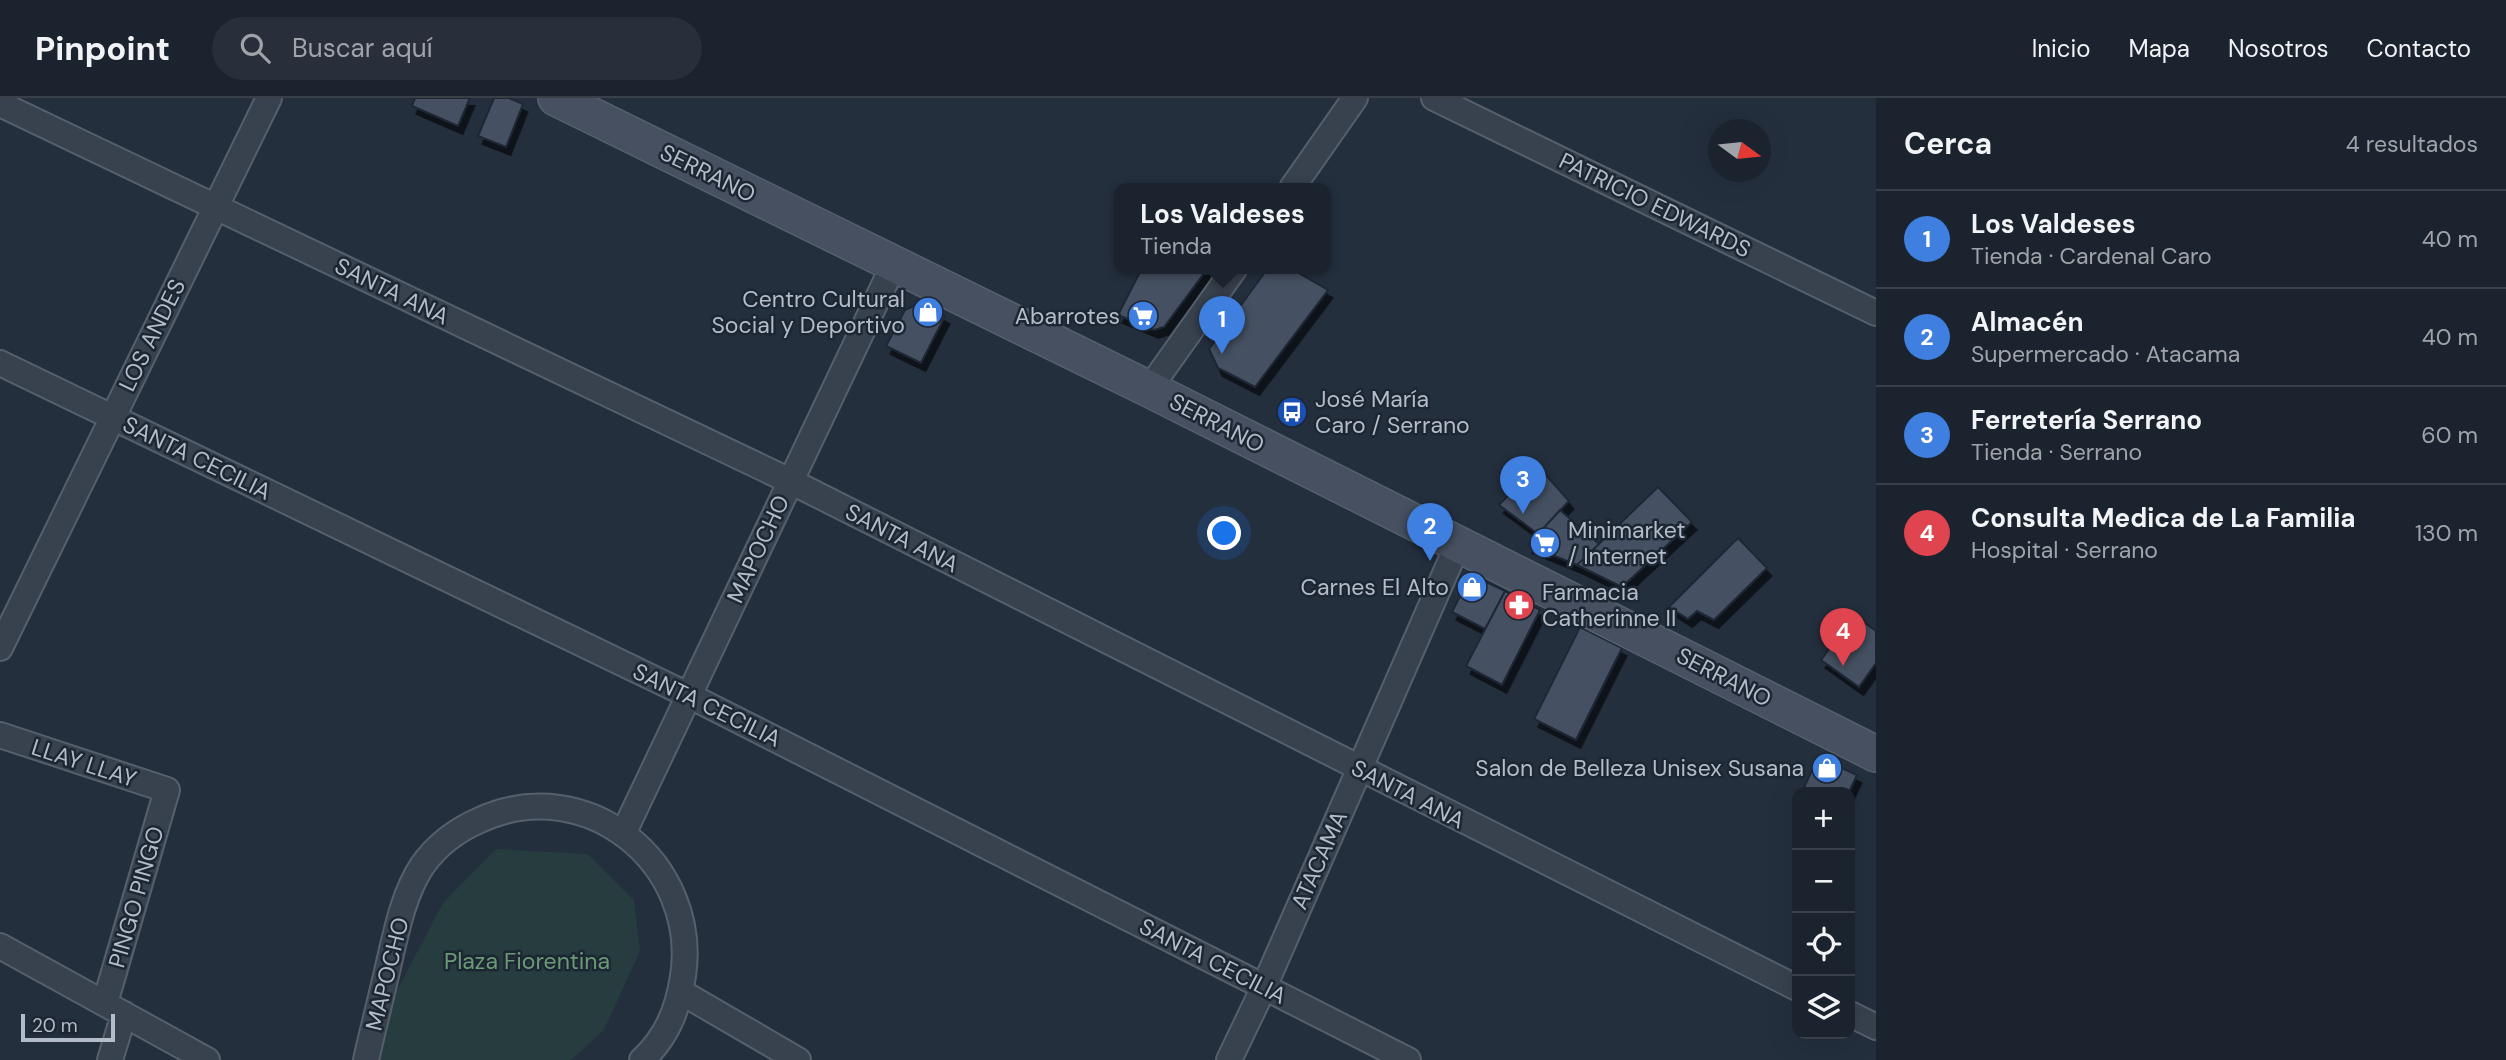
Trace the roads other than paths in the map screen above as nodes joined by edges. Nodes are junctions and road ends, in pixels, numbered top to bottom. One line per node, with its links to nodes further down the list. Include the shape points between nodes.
1 (269, 98): 7 (street, LOS ANDES)
2 (556, 98): 8 (main road, SERRANO)
3 (1355, 98): 6 (street)
4 (1434, 98): 10 (street, PATRICIO EDWARDS)
5 (0, 104): 7 (street, SANTA ANA)
6 (1296, 183)
7 (215, 206): 13 (street, LOS ANDES); 14 (street, SANTA ANA)
8 (894, 264): 12 (main road, SERRANO); 14 (street, MAPOCHO)
9 (1231, 274): 12 (street)
10 (1876, 313)
11 (0, 363): 13 (street, SANTA CECILIA)
12 (1149, 389): 15 (main road, SERRANO)
13 (112, 417): 16 (street, LOS ANDES); 17 (street, SANTA CECILIA)
14 (790, 481): 17 (street, MAPOCHO); 20 (street, SANTA ANA)
15 (1458, 544): 19 (main road, SERRANO); 20 (street, ATACAMA)
16 (3, 632)
17 (688, 695): 22 (street, MAPOCHO); 25 (street, SANTA CECILIA)
18 (0, 735): 21 (street, LLAY LLAY)
19 (1876, 754)
20 (1359, 769): 24 (street, SANTA ANA); 25 (street, ATACAMA)
21 (167, 790): 27 (street, PINGO PINGO)
22 (623, 834): 26 (street, MAPOCHO, via 659,868 680,913 685,966); 32 (street, MAPOCHO, via 574,810 531,806 469,825 433,853 421,867 406,901)
23 (0, 946): 27 (street)
24 (1792, 986)
25 (1264, 987): 35 (street, ATACAMA); 36 (street, SANTA CECILIA)
26 (681, 992): 33 (street, MAPOCHO, via 667,1031); 34 (street)
27 (115, 1009): 30 (street, PINGO PINGO); 31 (street)
28 (1855, 1016): 29 (street)
29 (1876, 1027)
30 (110, 1060)
31 (207, 1060)
32 (366, 1060)
33 (642, 1060)
34 (797, 1060)
35 (1229, 1060)
36 (1408, 1060)

